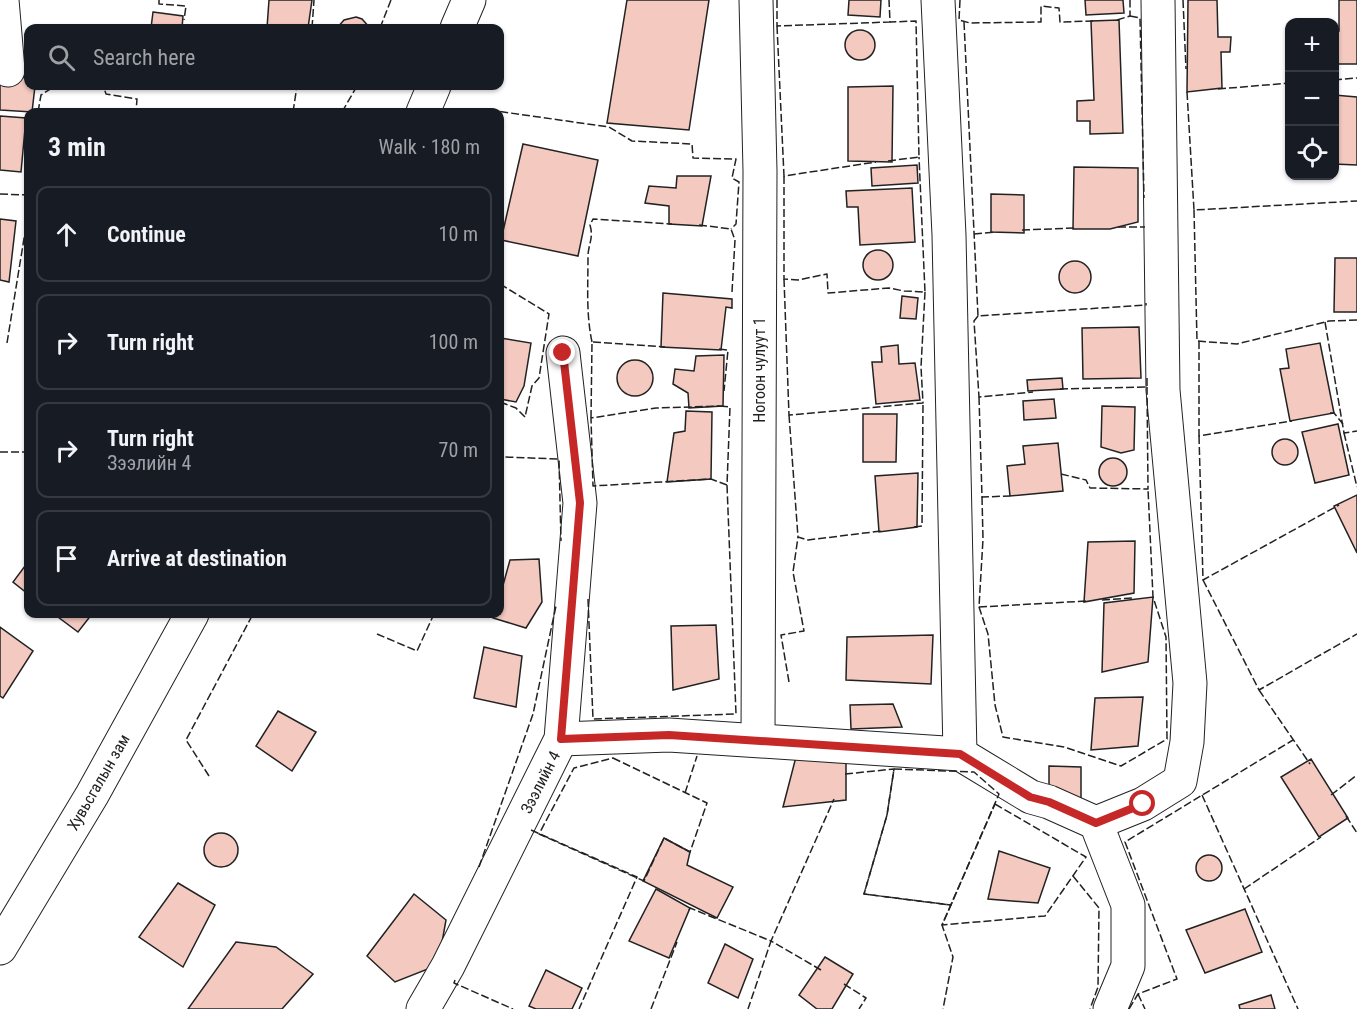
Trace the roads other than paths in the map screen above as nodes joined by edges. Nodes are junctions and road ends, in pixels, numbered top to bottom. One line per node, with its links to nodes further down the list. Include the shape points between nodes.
1 (2, 0): 7 (street)
2 (469, 0): 6 (street)
3 (756, 0): 13 (street, Ногоон чулуут 1, via 760,171)
4 (938, 0): 14 (street, via 949,235)
5 (1158, 0): 15 (street, via 1164,390 1190,683 1187,742 1180,782 1143,804)
6 (460, 24)
7 (8, 70)
8 (432, 90): 9 (street)
9 (425, 108)
10 (563, 353): 12 (street, Зээлийн 4, via 580,503)
11 (190, 618): 16 (street, Хувьсгалын зам, via 92,795)
12 (561, 739): 13 (street, via 669,735); 17 (street, Зээлийн 4, via 453,956)
13 (758, 740): 14 (street)
14 (960, 754): 15 (street, via 1030,797)
15 (1096, 823): 18 (street, via 1128,905 1128,966)
16 (0, 948)
17 (435, 1006)
18 (1110, 1009)

